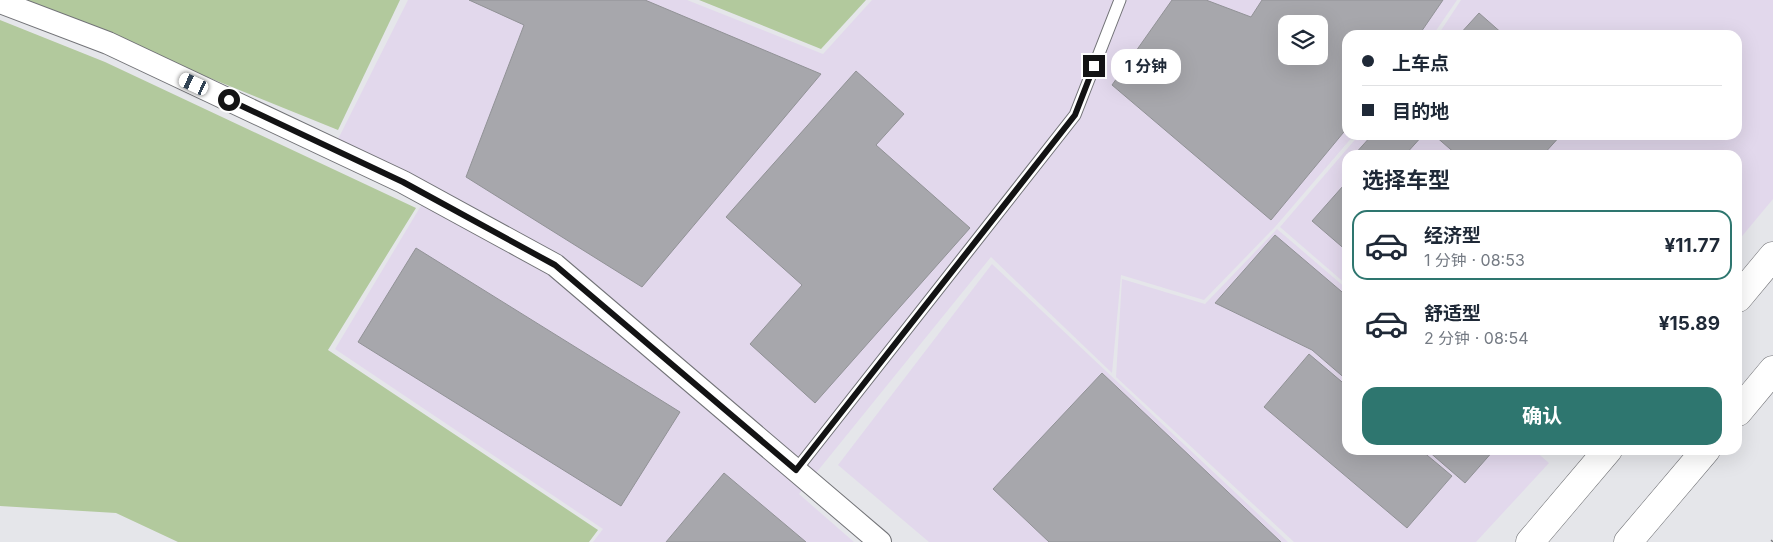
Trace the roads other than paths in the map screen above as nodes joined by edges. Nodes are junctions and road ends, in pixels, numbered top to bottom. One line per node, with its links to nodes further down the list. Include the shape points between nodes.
1 (1120, 0): 9 (lane, via 1075,115)
2 (0, 2): 9 (street, via 108,43 403,182 555,265)
3 (1773, 256): 4 (main road)
4 (1742, 293)
5 (1773, 370): 6 (main road)
6 (1742, 407)
7 (1604, 455): 11 (main road)
8 (1702, 455): 12 (main road)
9 (796, 470): 10 (street)
10 (880, 542)
11 (1530, 542)
12 (1628, 542)

